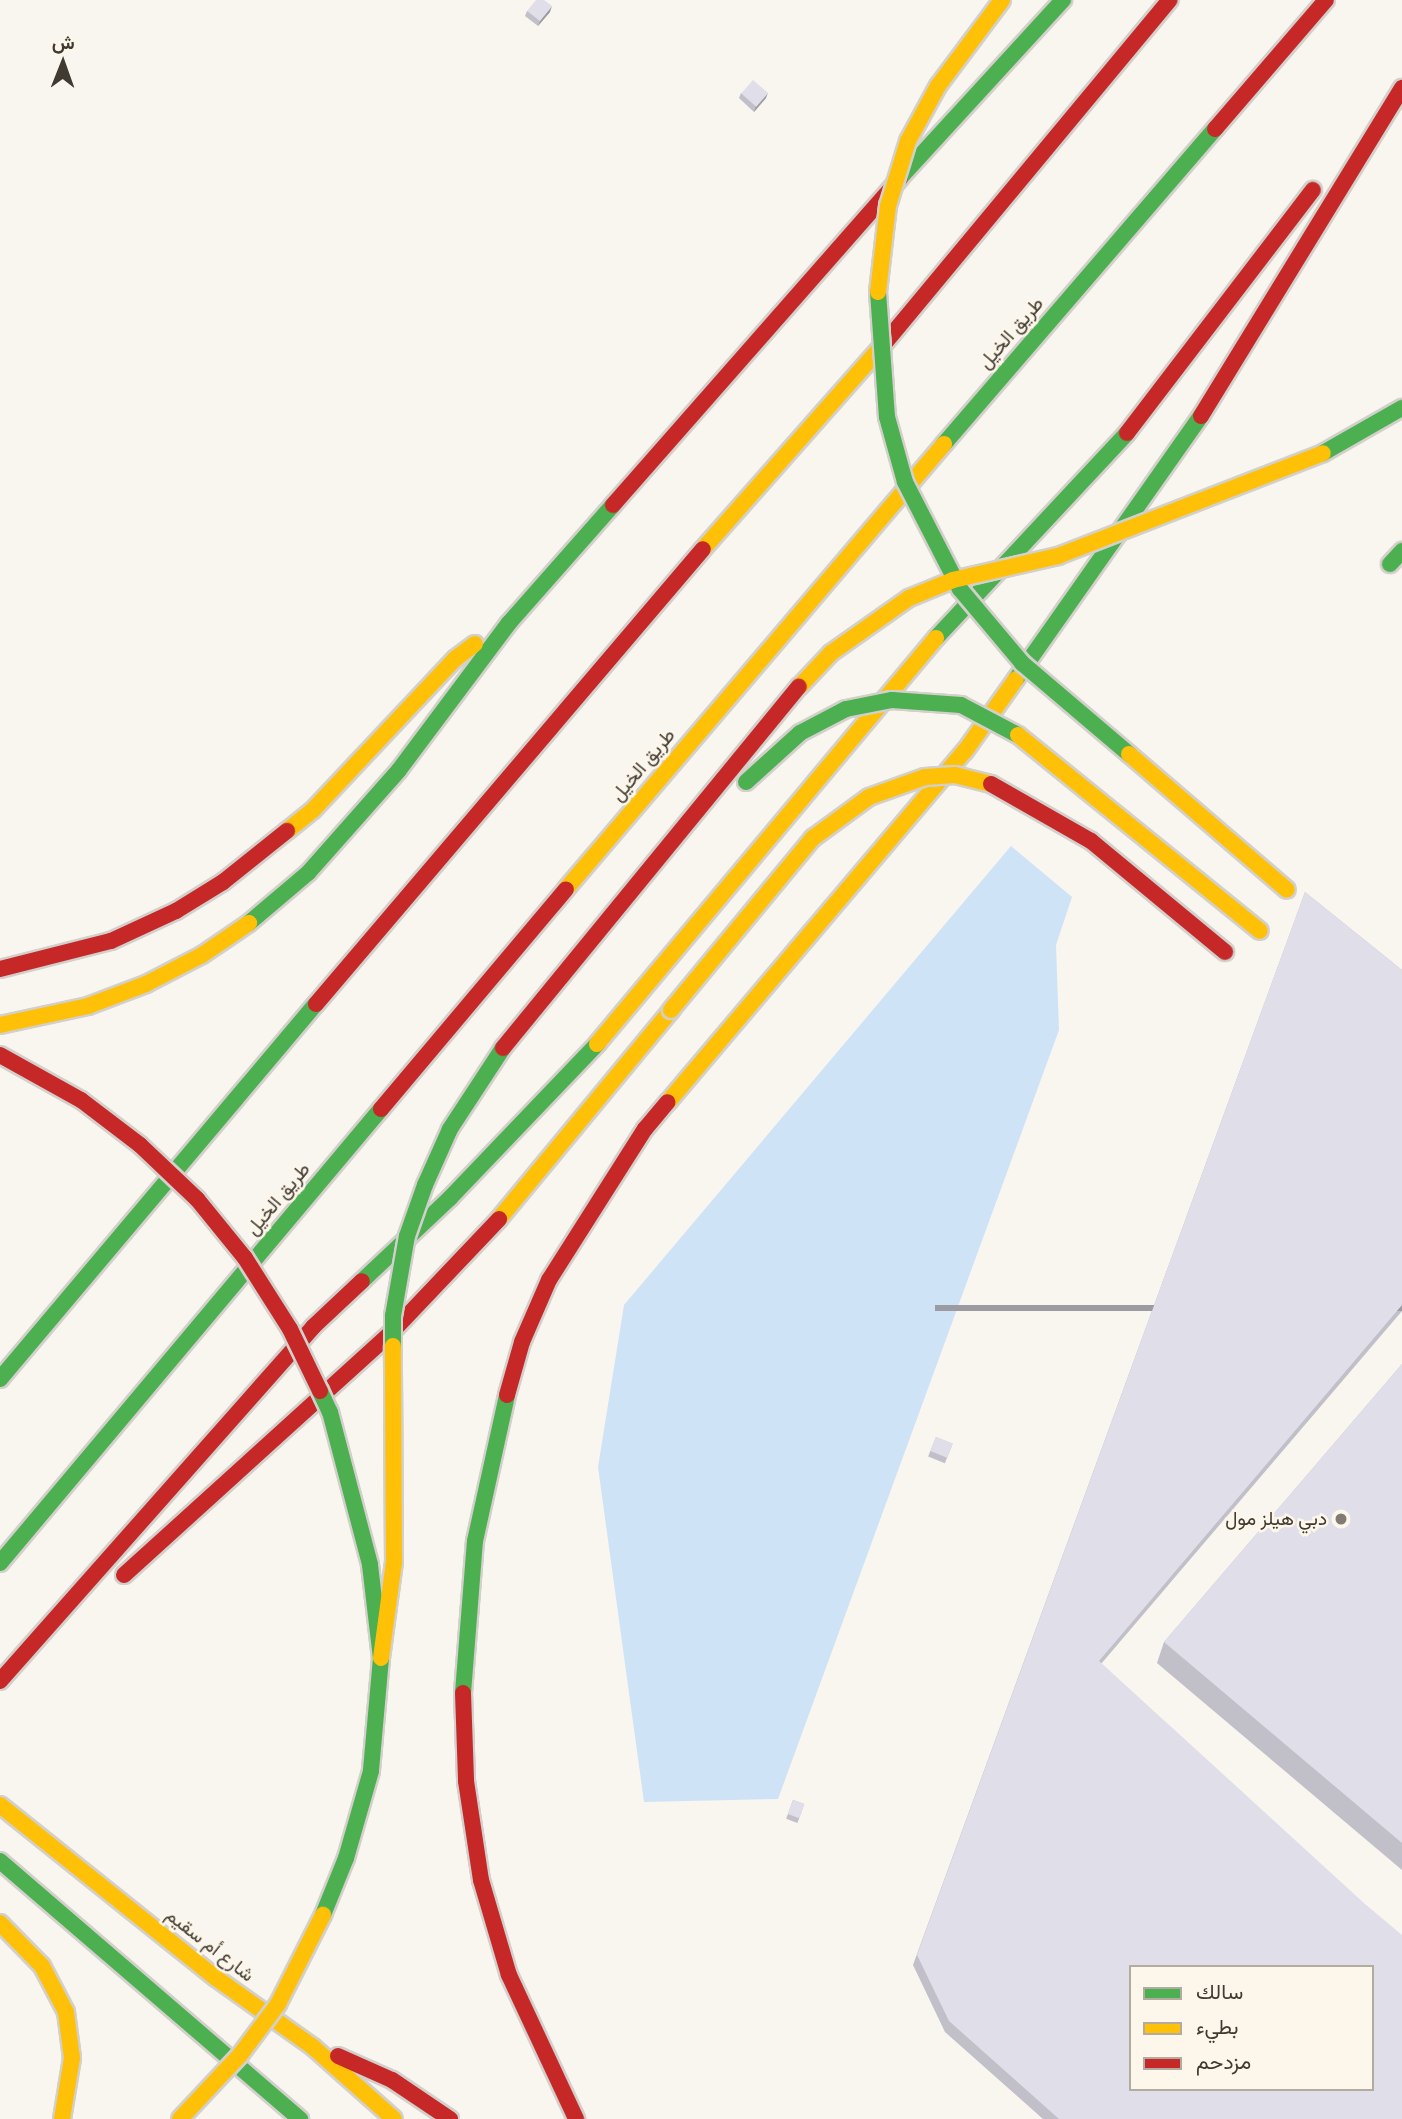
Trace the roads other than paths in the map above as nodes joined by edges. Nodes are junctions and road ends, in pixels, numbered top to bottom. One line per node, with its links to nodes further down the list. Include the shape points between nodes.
1 (1002, 0): 11 (main road, bridge, via 932,97 908,142 888,206 878,272 878,340 887,417 905,482 960,589 989,628 1022,663)
2 (1063, 0): 10 (main road, via 905,172)
3 (1170, 0): 18 (main road, via 895,331 606,659)
4 (1326, 0): 19 (main road, طريق الخيل, via 751,668)
5 (1402, 88): 6 (main road)
6 (1354, 163): 23 (main road, via 1312,190 1143,415 929,646 605,1035 450,1198 313,1327); 33 (main road, via 1176,457 973,740 690,1071 622,1163 549,1280 512,1372 475,1541 463,1682 469,1806 493,1928 527,2020)
7 (1402, 408): 12 (main road, bridge, via 1342,445 1270,476 1058,556 953,580 899,604 831,653 792,692)
8 (1402, 551): 9 (main road)
9 (1390, 564)
10 (509, 623): 15 (main road, via 455,659 313,810 223,882 176,911 111,941); 16 (main road, via 399,770 308,873 267,910 202,955 146,984 88,1006)
11 (1287, 890)
12 (629, 895): 13 (main road, bridge, via 779,749 846,709 892,700 961,705 1015,733); 22 (main road, bridge, via 482,1076 437,1157 407,1236 393,1315 395,1551)
13 (1260, 932)
14 (1225, 952): 20 (main road, bridge, via 1091,841 983,780 925,776 869,797 813,838 478,1244 389,1335)
15 (0, 969)
16 (0, 1025)
17 (0, 1055): 22 (main road, bridge, via 81,1100 159,1162 230,1238 275,1302 305,1356 339,1441 370,1565)
18 (0, 1379)
19 (0, 1563)
20 (113, 1586)
21 (85, 1613): 23 (main road, via 36,1659)
22 (382, 1658): 29 (main road, bridge, via 371,1771 330,1903 311,1946 266,2021)
23 (0, 1683)
24 (0, 1805): 27 (main road, شارع أم سقيم, via 216,1978)
25 (0, 1861): 30 (main road)
26 (0, 1923): 28 (main road, via 42,1966 66,2012 72,2058)
27 (313, 2047): 31 (main road, شارع أم سقيم); 32 (main road, via 392,2080)
28 (62, 2119)
29 (180, 2119)
30 (300, 2119)
31 (394, 2119)
32 (450, 2119)
33 (576, 2119)

